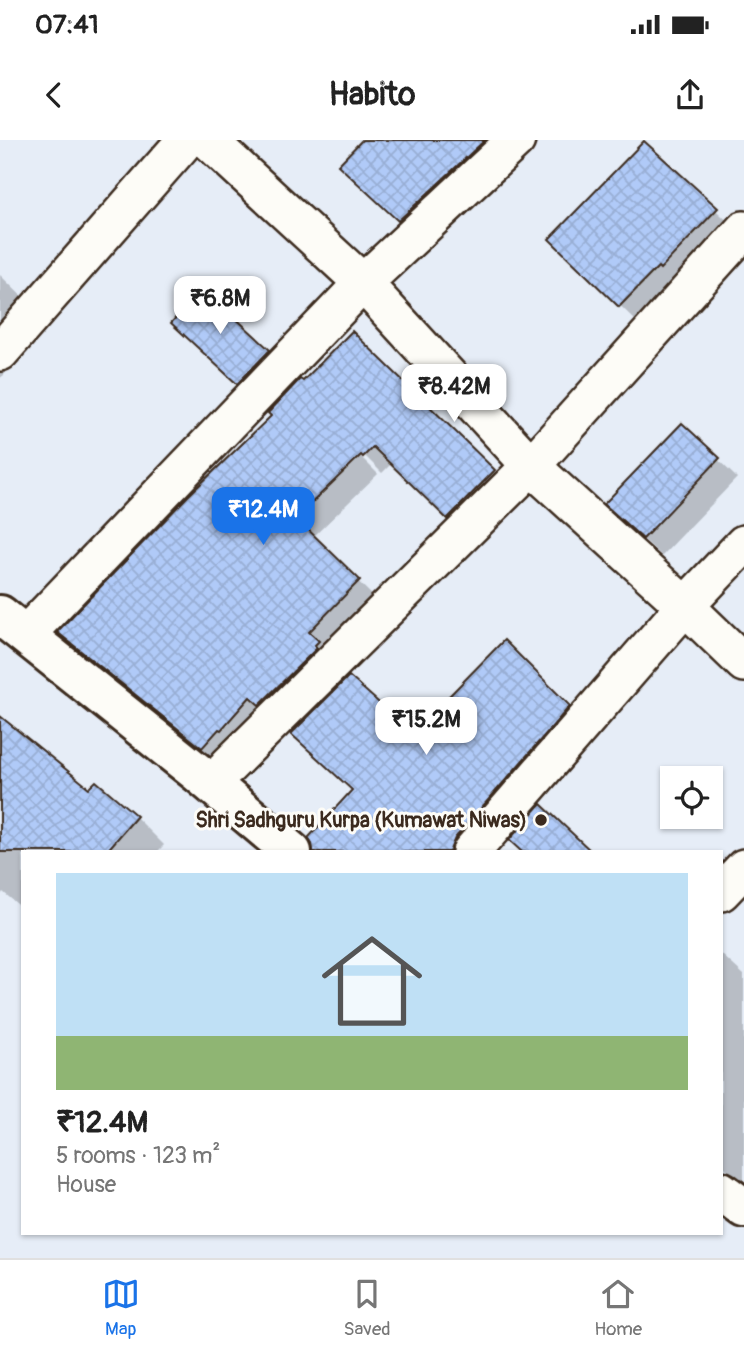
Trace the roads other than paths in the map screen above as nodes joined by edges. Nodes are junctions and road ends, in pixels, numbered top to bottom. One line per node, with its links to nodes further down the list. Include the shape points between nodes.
1 (186, 140): 6 (street)
2 (208, 140): 5 (street)
3 (516, 140): 5 (street)
4 (744, 230): 7 (street)
5 (363, 283): 7 (street); 11 (street)
6 (0, 352)
7 (531, 466): 9 (street); 13 (street)
8 (744, 544): 9 (street)
9 (685, 606): 12 (street); 15 (street)
10 (0, 615): 14 (street)
11 (37, 623)
12 (744, 663)
13 (228, 766)
14 (290, 850)
15 (473, 850)
16 (744, 868): 17 (street)
17 (723, 890)
18 (723, 1192): 19 (street)
19 (744, 1208)

